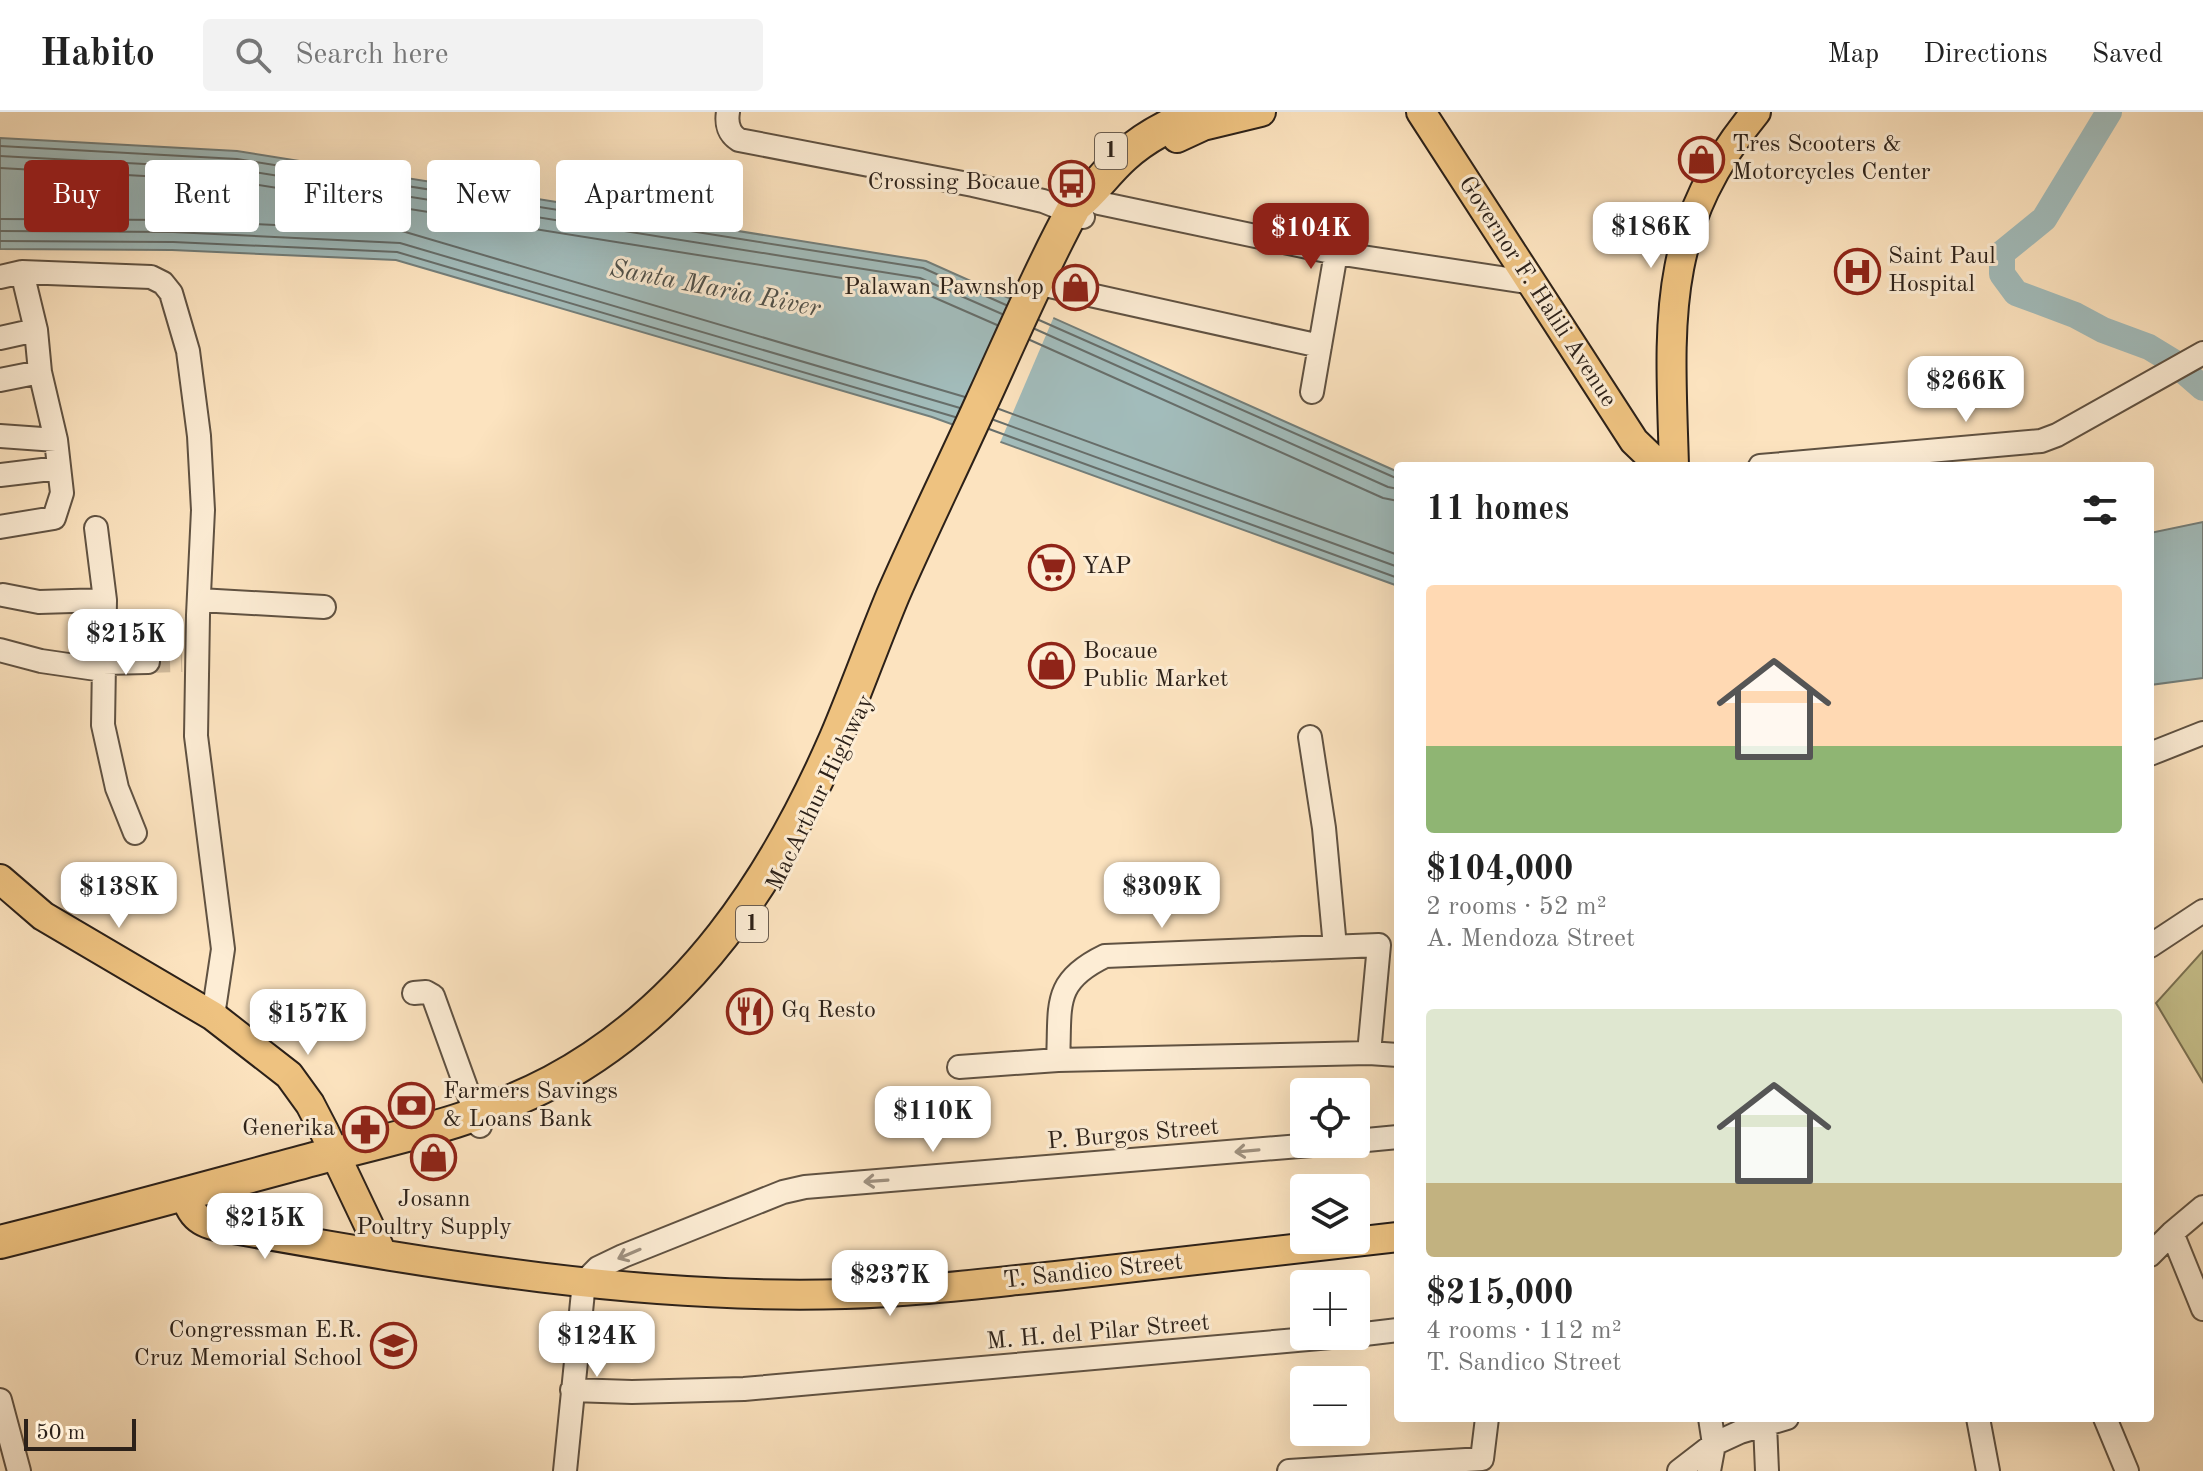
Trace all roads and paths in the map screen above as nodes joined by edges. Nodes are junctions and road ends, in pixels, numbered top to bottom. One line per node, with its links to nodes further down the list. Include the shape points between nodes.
1 (728, 112): 7 (street, via 732,135 739,140 1043,201)
2 (1164, 112): 7 (main road, MacArthur Highway / 1, via 1136,129 1098,165 1080,190)
3 (1202, 112): 7 (highway, 1, via 1141,143)
4 (1261, 112): 7 (main road, MacArthur Highway / 1, via 1174,139)
5 (1421, 112): 10 (main road, Governor F. Halili Avenue)
6 (1756, 112): 22 (main road, via 1701,196 1678,267 1672,331)
7 (1087, 203): 8 (street); 11 (highway, MacArthur Highway / 1)
8 (1336, 253): 10 (street); 14 (street)
9 (11, 275): 12 (street); 30 (street, via 151,277 171,293 188,351 199,436)
10 (1533, 283): 21 (main road, Governor F. Halili Avenue, via 1634,441)
11 (1042, 288): 14 (street); 49 (highway, MacArthur Highway / 1, via 970,448 894,594 823,766 776,859 739,915 649,1016 588,1061)
12 (36, 330): 13 (street); 16 (street)
13 (0, 338)
14 (1320, 346): 18 (street)
15 (2187, 362): 23 (street, via 2041,441)
16 (40, 372): 17 (street); 20 (street)
17 (0, 380)
18 (1312, 392)
19 (0, 436): 20 (street)
20 (56, 440): 24 (street)
21 (1656, 462)
22 (1674, 462)
23 (1805, 462)
24 (59, 468): 25 (street); 26 (street, via 62,493 54,518)
25 (0, 475)
26 (0, 527)
27 (96, 528): 29 (street)
28 (3, 595): 29 (street, via 39,602)
29 (105, 600): 34 (street)
30 (199, 600): 31 (street); 44 (street, via 190,660 223,949)
31 (324, 607)
32 (0, 650): 34 (street, via 41,661)
33 (148, 662): 34 (street)
34 (103, 666): 38 (street, via 103,725 117,788)
35 (2203, 733): 37 (street)
36 (1310, 737): 42 (street)
37 (2154, 752)
38 (135, 833)
39 (0, 879): 44 (main road, via 43,916)
40 (2203, 911): 41 (street)
41 (2154, 943)
42 (1335, 947): 45 (street, via 1379,945); 47 (street, via 1105,956 1068,980 1061,1002)
43 (414, 993): 49 (street, via 433,996)
44 (213, 1016): 53 (main road, via 289,1075)
45 (1369, 1053): 46 (street); 47 (street)
46 (1394, 1055)
47 (1058, 1060): 48 (street)
48 (959, 1067)
49 (478, 1121): 53 (highway, MacArthur Highway / 1)
50 (1394, 1137): 51 (street)
51 (1370, 1140)
52 (1290, 1147): 61 (street, P. Burgos Street, one-way to 61, via 805,1187 623,1256)
53 (339, 1160): 54 (highway, MacArthur Highway / 1); 60 (main road)
54 (187, 1200): 58 (highway, MacArthur Highway / 1, via 135,1220 93,1219); 60 (main road, T. Sandico Street, via 197,1218 223,1227)
55 (2203, 1207): 56 (street)
56 (2172, 1233): 59 (street); 62 (street)
57 (1394, 1237): 61 (main road, T. Sandico Street, via 844,1294 710,1293)
58 (0, 1242)
59 (2154, 1251)
60 (382, 1253): 61 (main road, T. Sandico Street)
61 (584, 1282): 66 (street)
62 (2203, 1309)
63 (1394, 1330): 64 (street)
64 (1370, 1333)
65 (1290, 1341): 66 (street, M. H. del Pilar Street, via 744,1389)
66 (572, 1390): 76 (street)
67 (0, 1400): 75 (street)
68 (1487, 1422): 77 (street, via 1482,1459)
69 (1711, 1422): 74 (street)
70 (1773, 1422): 74 (street)
71 (1776, 1422): 80 (street)
72 (1979, 1422): 81 (street)
73 (2107, 1422): 82 (street)
74 (1714, 1444): 78 (street); 79 (street)
75 (19, 1471)
76 (565, 1471)
77 (1289, 1471)
78 (1679, 1471)
79 (1709, 1471)
80 (1767, 1471)
81 (1988, 1471)
82 (2127, 1471)

